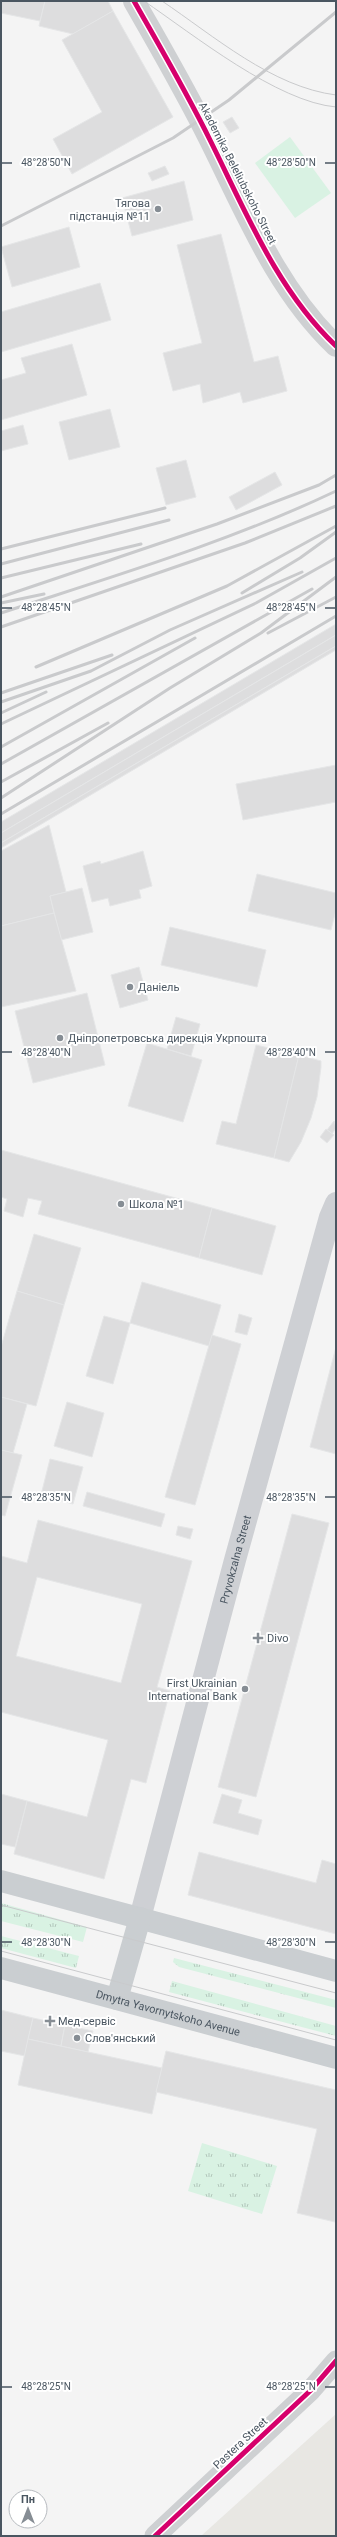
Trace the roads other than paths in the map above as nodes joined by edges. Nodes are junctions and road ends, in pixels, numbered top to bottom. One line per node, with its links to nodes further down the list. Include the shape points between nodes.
1 (134, 1): 2 (street, Akademika Beleliubskoho Street, via 200,119 283,280 299,306)
2 (336, 346)
3 (336, 1203): 5 (main road, Pryvokzalna Street, via 328,1223 260,1465)
4 (1, 1881): 5 (main road)
5 (140, 1918): 7 (main road); 8 (main road)
6 (1, 1968): 8 (main road, Dmytra Yavornytskoho Avenue)
7 (336, 1971)
8 (118, 1999): 9 (main road, Dmytra Yavornytskoho Avenue)
9 (336, 2058)
10 (336, 2361): 11 (street, Pastera Street, via 311,2390)
11 (155, 2536)

